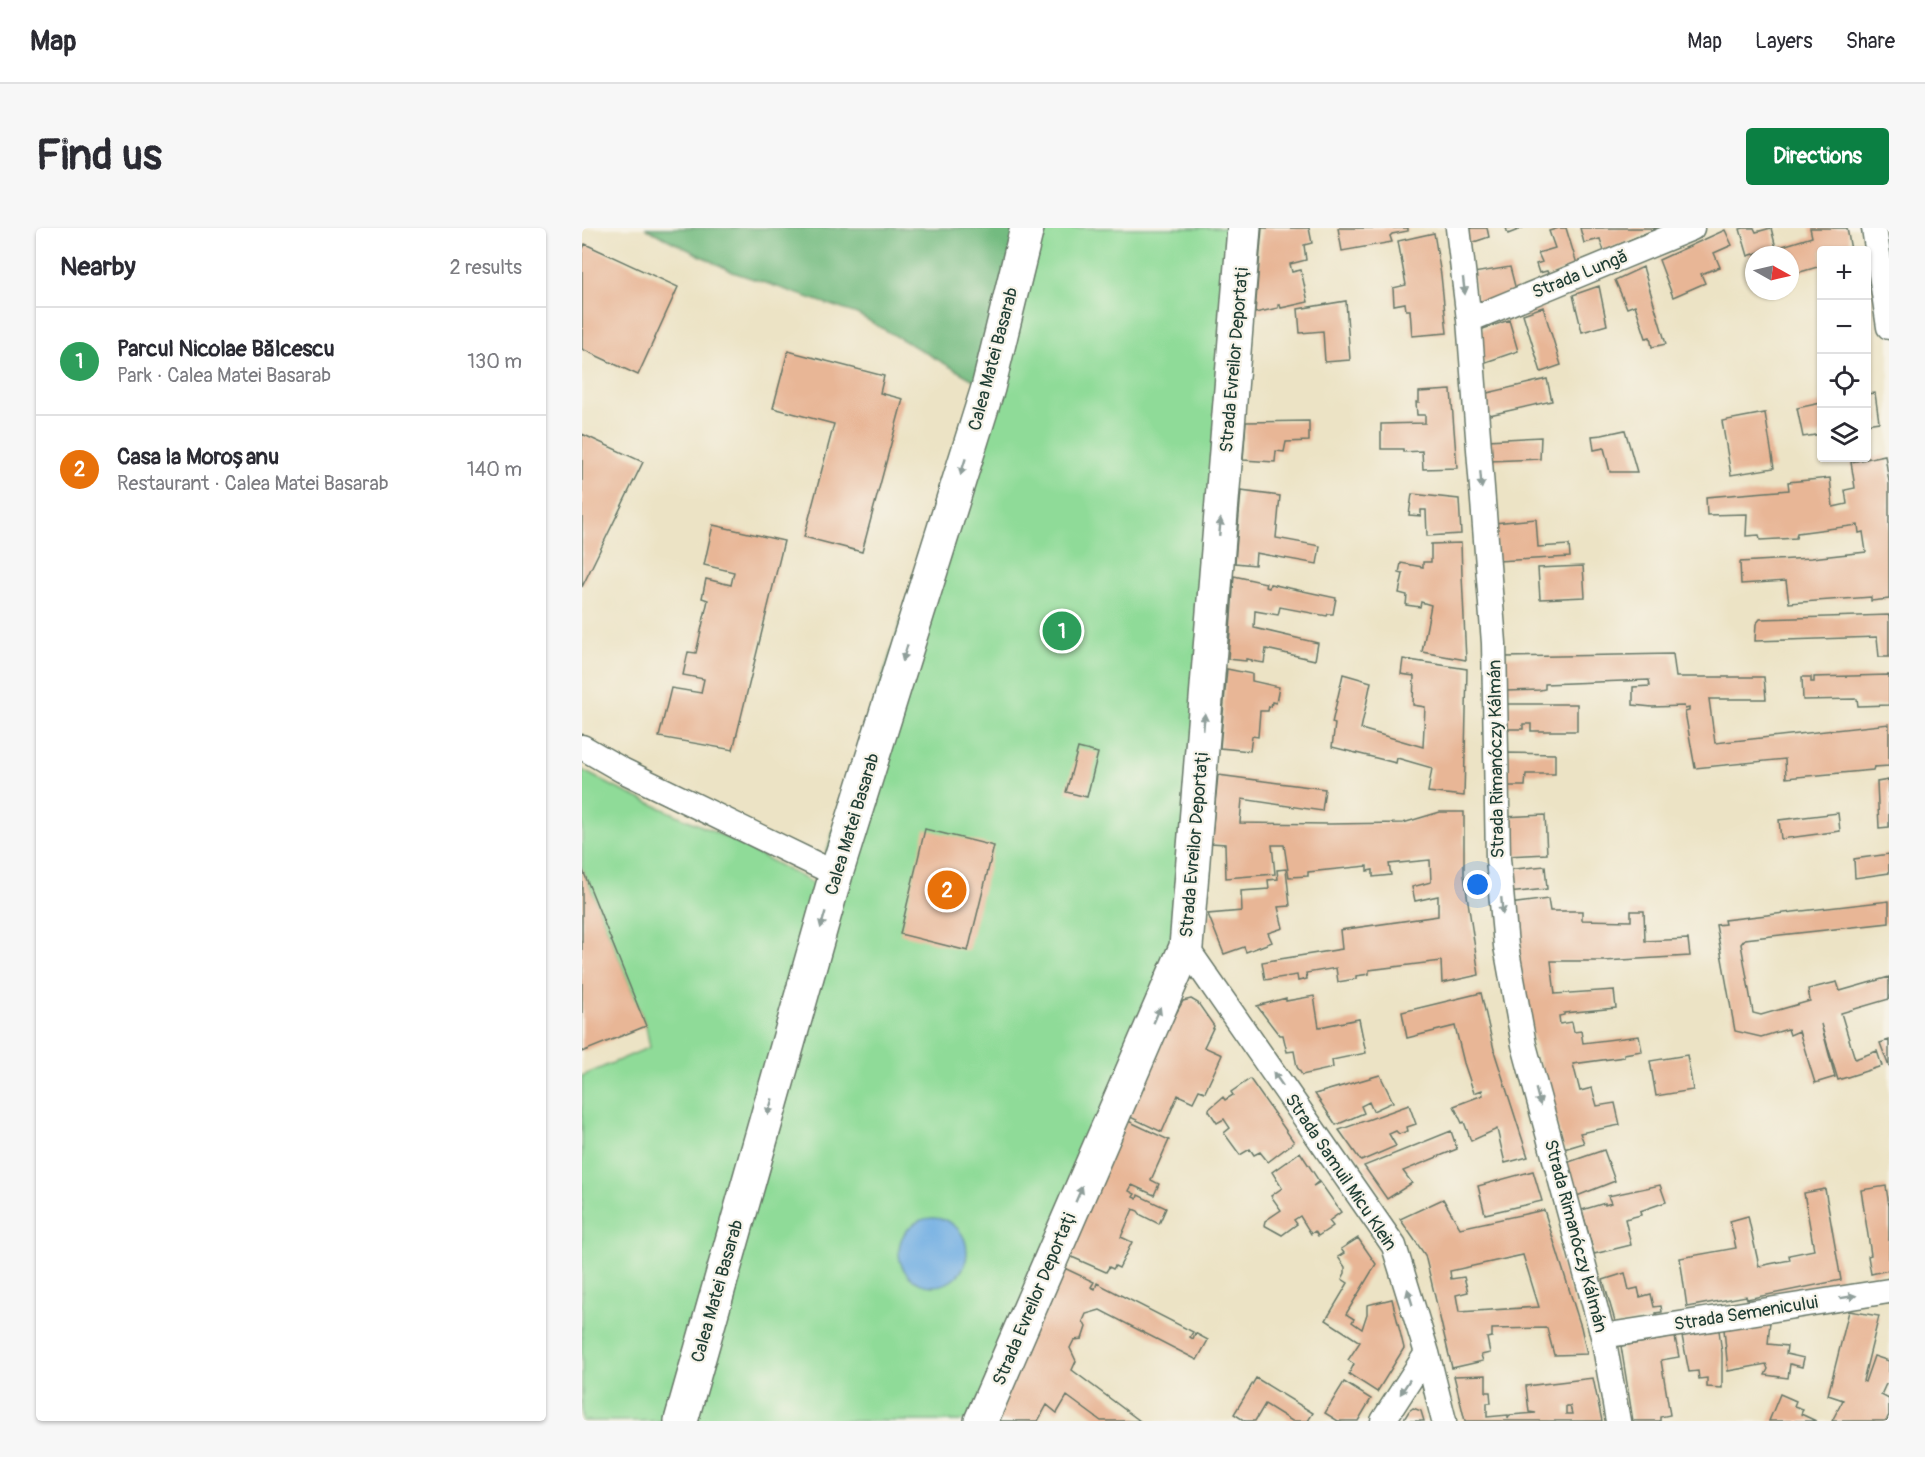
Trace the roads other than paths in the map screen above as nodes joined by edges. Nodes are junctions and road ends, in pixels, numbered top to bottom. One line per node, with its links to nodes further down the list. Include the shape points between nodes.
1 (1027, 228): 9 (main road, Calea Matei Basarab, one-way to 9, via 988,388)
2 (1244, 228): 10 (main road, Strada Evreilor Deportaţi, one-way to 2)
3 (1458, 228): 6 (street, Strada Rimanóczy Kálmán, one-way to 6)
4 (1692, 228): 6 (street, Strada Lungă)
5 (1874, 228): 7 (street)
6 (1468, 320): 12 (street, Strada Rimanóczy Kálmán, one-way to 12, via 1494,643 1498,859 1506,946 1524,1045)
7 (1889, 327)
8 (582, 747): 9 (street)
9 (836, 874): 14 (main road, Calea Matei Basarab, one-way to 14)
10 (1186, 947): 13 (street, Strada Samuil Micu Klein, one-way to 10, via 1395,1246); 15 (main road, Strada Evreilor Deportaţi, one-way to 10)
11 (1889, 1291): 12 (street, Strada Semenicului, one-way to 11)
12 (1603, 1335): 18 (street, Strada Rimanóczy Kálmán)
13 (1427, 1353): 16 (street, one-way to 16); 17 (street, Strada Samuil Micu Klein)
14 (681, 1421)
15 (981, 1421)
16 (1383, 1421)
17 (1444, 1421)
18 (1618, 1421)

